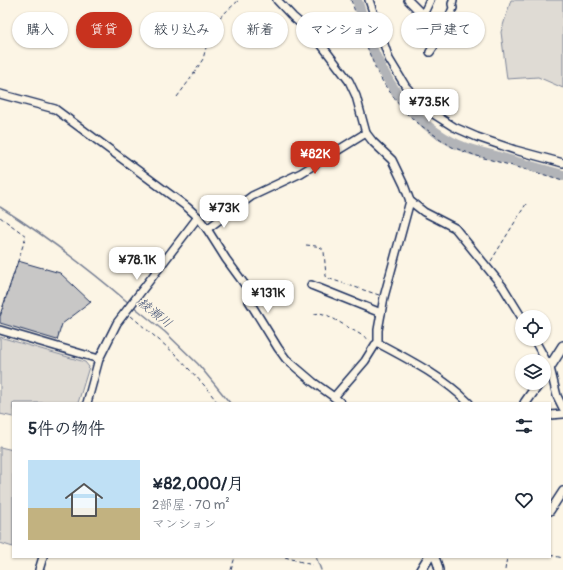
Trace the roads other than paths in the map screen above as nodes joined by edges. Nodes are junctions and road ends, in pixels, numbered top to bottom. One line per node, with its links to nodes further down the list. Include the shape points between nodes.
1 (369, 0): 13 (street, via 389,59 406,87 432,114 477,137)
2 (408, 0): 6 (street)
3 (430, 0): 7 (street)
4 (453, 0): 8 (street)
5 (282, 2): 12 (street, via 293,17 314,35 348,80 356,96)
6 (420, 12)
7 (424, 12)
8 (450, 12)
9 (433, 48): 10 (street)
10 (430, 52)
11 (0, 94): 15 (street, via 55,109)
12 (366, 133): 14 (street, via 392,160); 16 (street, via 302,173 252,196)
13 (563, 163)
14 (410, 201): 18 (street, via 424,212 455,228 488,267); 19 (street)
15 (198, 217): 16 (street); 23 (street, via 117,323)
16 (208, 229): 27 (street, via 248,289 249,301 286,359)
17 (311, 285): 19 (street)
18 (517, 310)
19 (381, 313): 21 (street)
20 (0, 330): 23 (street)
21 (377, 344): 27 (street); 30 (street, via 440,379)
22 (563, 346): 24 (main road)
23 (99, 359): 28 (street)
24 (551, 366)
25 (551, 382): 32 (street)
26 (534, 390): 31 (main road)
27 (334, 397): 29 (street)
28 (87, 402)
29 (340, 402)
30 (468, 402)
31 (526, 402)
32 (563, 408)
33 (563, 414): 34 (street)
34 (551, 415)
35 (563, 491): 36 (street)
36 (551, 509)
37 (42, 558): 40 (street)
38 (428, 558): 41 (main road)
39 (435, 558): 42 (street)
40 (39, 570)
41 (421, 570)
42 (439, 570)

